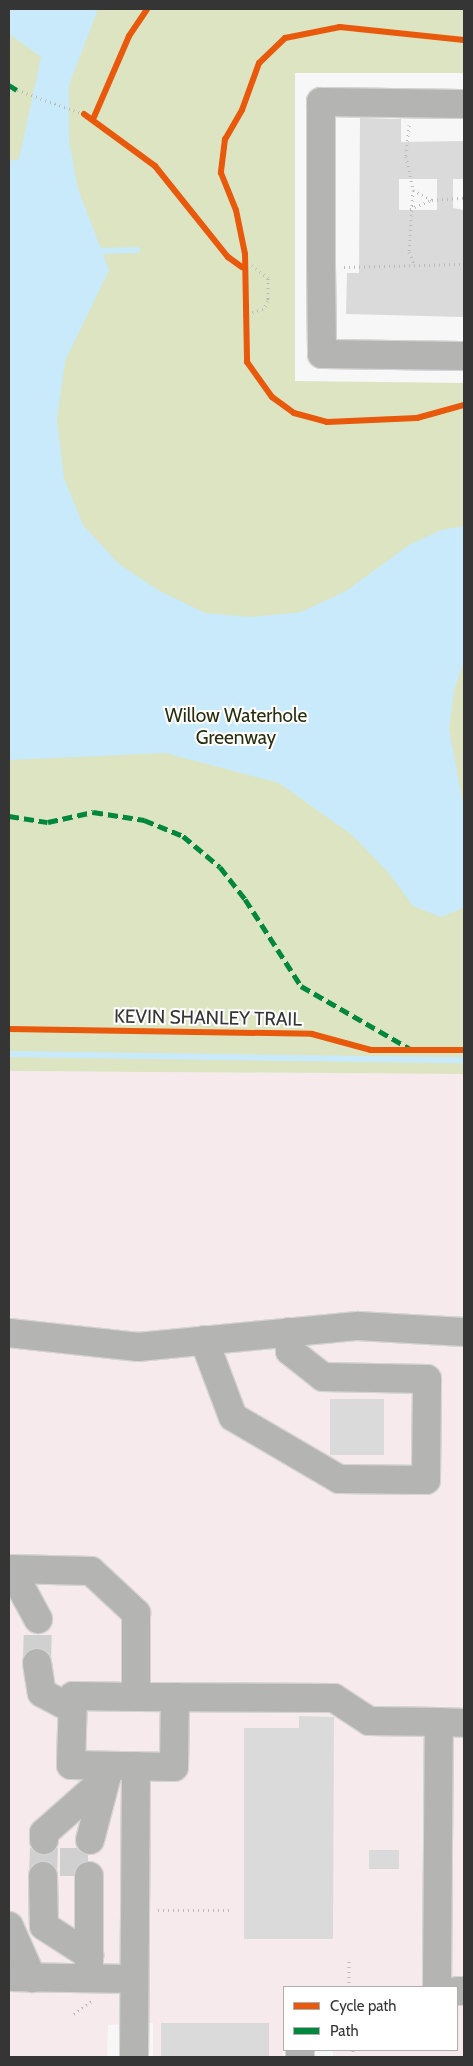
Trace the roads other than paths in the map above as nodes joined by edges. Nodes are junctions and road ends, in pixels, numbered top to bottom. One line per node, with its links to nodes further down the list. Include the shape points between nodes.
1 (464, 104): 2 (lane, via 321,102 322,354)
2 (464, 356)
3 (9, 1332): 6 (lane, via 138,1347)
4 (288, 1332): 5 (lane, via 358,1326); 6 (lane); 6 (lane, via 290,1351 323,1377 427,1379 426,1480 340,1479 233,1417)
5 (464, 1332)
6 (204, 1340)
7 (10, 1569): 8 (lane); 10 (lane, via 91,1571 136,1614)
8 (38, 1619)
9 (38, 1663): 12 (lane, via 42,1693)
10 (136, 1697): 11 (lane); 12 (lane, via 73,1696)
11 (176, 1697): 13 (lane, via 334,1698 370,1721); 14 (lane, via 174,1767)
12 (72, 1709): 14 (lane, via 71,1765)
13 (452, 1722): 19 (lane)
14 (110, 1783): 14 (lane, via 67,1840 44,1833); 18 (lane, via 135,1910)
15 (9, 1926): 17 (lane)
16 (89, 1953): 16 (lane, via 44,1926 66,1876); 17 (lane); 18 (lane)
17 (20, 1978)
18 (134, 1980): 20 (lane)
19 (437, 1986)
20 (134, 2057)

